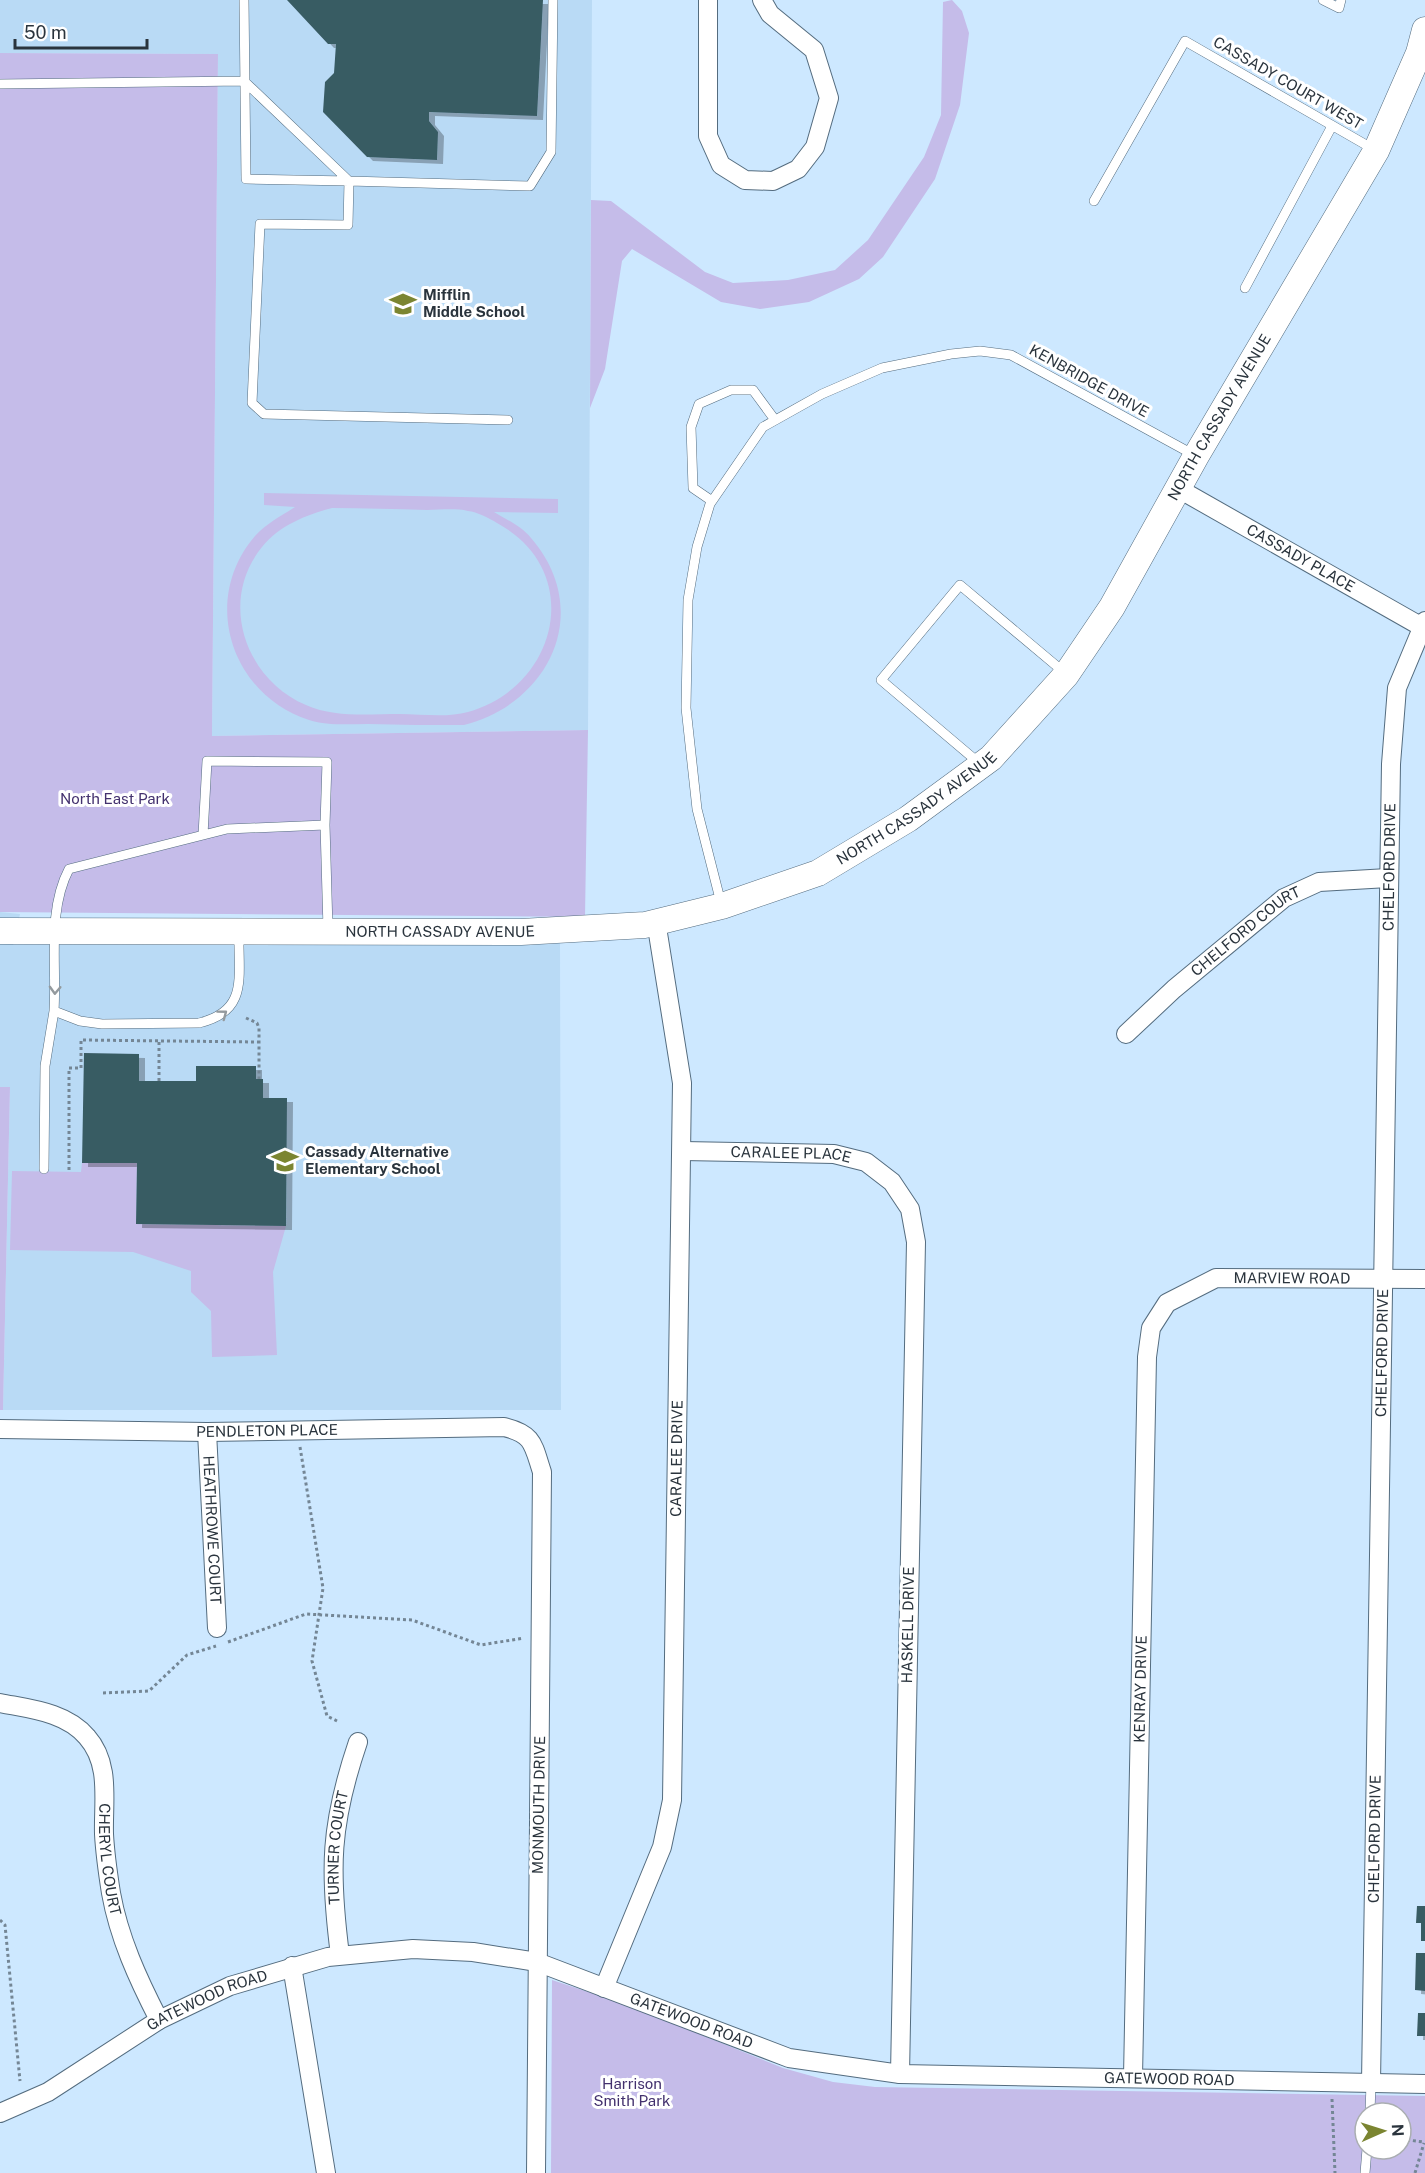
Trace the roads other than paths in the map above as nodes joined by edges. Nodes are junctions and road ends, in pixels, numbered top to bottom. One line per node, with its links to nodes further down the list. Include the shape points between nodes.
1 (244, 0): 8 (lane)
2 (553, 0): 12 (lane, via 551,152 530,186)
3 (708, 0): 4 (street, via 708,136 721,165 745,180 773,181 798,169 815,147 829,98 814,51 770,14)
4 (762, 0)
5 (1323, 0): 6 (lane, via 1339,8)
6 (1341, 0)
7 (1425, 30): 11 (main road, NORTH CASSADY AVENUE, via 1419,53)
8 (244, 81): 9 (lane); 12 (lane); 12 (lane, via 246,179)
9 (0, 84)
10 (1332, 126): 11 (lane, CASSADY COURT WEST); 13 (lane, CASSADY COURT WEST, via 1185,41); 14 (lane)
11 (1376, 151): 17 (main road, NORTH CASSADY AVENUE)
12 (349, 181): 15 (lane, via 348,225 260,224 252,403 264,414)
13 (1094, 201)
14 (1245, 288)
15 (508, 420)
16 (775, 420): 17 (lane, KENBRIDGE DRIVE, via 882,368 980,351 1011,355); 19 (lane, KENBRIDGE DRIVE, via 763,427); 19 (lane, via 753,390 731,390 699,404 691,427 693,488)
17 (1196, 456): 18 (main road, NORTH CASSADY AVENUE)
18 (1179, 489): 20 (street, CASSADY PLACE); 21 (main road, NORTH CASSADY AVENUE, via 1112,607)
19 (712, 501): 26 (lane, via 697,547 688,600 686,708 697,809)
20 (1424, 624): 25 (street, CHELFORD DRIVE, via 1397,688)
21 (1066, 675): 22 (main road, NORTH CASSADY AVENUE); 22 (lane, via 960,585 881,680)
22 (981, 765): 26 (main road, NORTH CASSADY AVENUE, via 908,819 818,873)
23 (325, 825): 24 (lane, via 227,829); 24 (lane, via 327,762 207,761); 31 (lane)
24 (203, 835): 29 (lane, via 69,868 60,886)
25 (1388, 878): 33 (street, CHELFORD COURT, via 1319,882 1284,898); 37 (street, CHELFORD DRIVE)
26 (722, 906): 27 (main road, NORTH CASSADY AVENUE)
27 (656, 921): 31 (main road, NORTH CASSADY AVENUE, via 645,925 521,932); 34 (street, CARALEE DRIVE, via 682,1083)
28 (0, 931): 29 (main road, NORTH CASSADY AVENUE)
29 (55, 931): 30 (main road, NORTH CASSADY AVENUE); 32 (lane, one-way to 32)
30 (239, 931): 31 (main road, NORTH CASSADY AVENUE); 32 (lane, one-way to 30, via 80,1022 102,1024 213,1021 233,1005 238,994)
31 (328, 931)
32 (54, 1011): 35 (lane, via 45,1066)
33 (1126, 1034)
34 (683, 1151): 36 (street, CARALEE PLACE, via 834,1154 866,1162); 49 (street, CARALEE DRIVE, via 672,1800 662,1846)
35 (44, 1169)
36 (892, 1182): 51 (street, HASKELL DRIVE, via 910,1209 916,1242)
37 (1383, 1279): 38 (street, MARVIEW ROAD); 39 (street, MARVIEW ROAD, via 1226,1276); 53 (street, CHELFORD DRIVE)
38 (1425, 1279)
39 (1167, 1303): 52 (street, KENRAY DRIVE, via 1151,1328 1147,1357)
40 (0, 1429): 41 (street, PENDLETON PLACE)
41 (207, 1432): 42 (street, PENDLETON PLACE, via 504,1427 519,1430); 43 (street, HEATHROWE COURT)
42 (532, 1439): 47 (street, MONMOUTH DRIVE, via 542,1472)
43 (217, 1628)
44 (0, 1702): 50 (street, CHERYL COURT, via 51,1713 72,1724 88,1737 100,1759 111,1894 135,1974)
45 (358, 1742): 46 (street, TURNER COURT, via 338,1806 333,1847 332,1894)
46 (340, 1955): 47 (street, GATEWOOD ROAD, via 413,1949 473,1952); 48 (street, GATEWOOD ROAD)
47 (537, 1962): 49 (street, GATEWOOD ROAD); 58 (street, MONMOUTH DRIVE)
48 (292, 1966): 50 (street, GATEWOOD ROAD, via 230,1986); 57 (street)
49 (604, 1988): 51 (street, GATEWOOD ROAD, via 789,2058)
50 (159, 2020): 56 (street, GATEWOOD ROAD, via 48,2092)
51 (900, 2074): 52 (street, GATEWOOD ROAD)
52 (1133, 2077): 53 (street, GATEWOOD ROAD)
53 (1371, 2083): 54 (street, GATEWOOD ROAD); 55 (lane)
54 (1425, 2084)
55 (1370, 2101)
56 (0, 2113)
57 (326, 2173)
58 (536, 2173)

